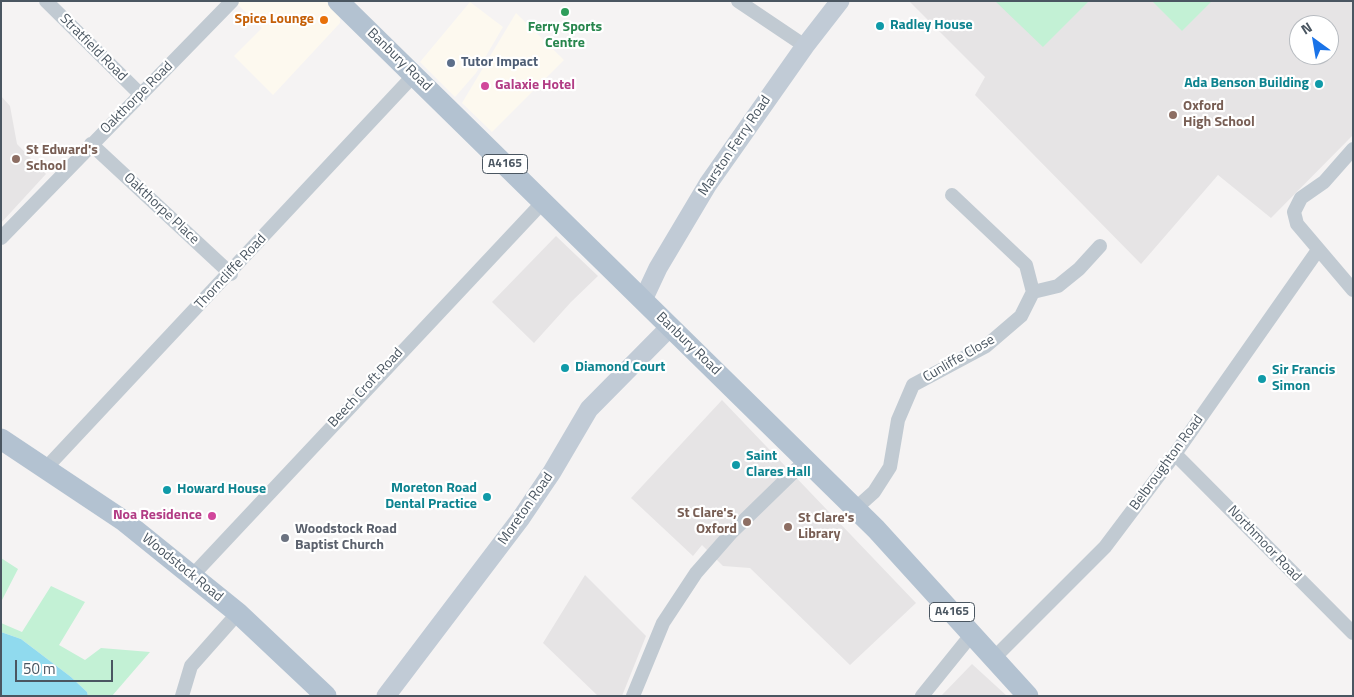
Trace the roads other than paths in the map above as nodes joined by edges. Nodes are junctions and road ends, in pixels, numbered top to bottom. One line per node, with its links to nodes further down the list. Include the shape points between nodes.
1 (46, 1): 8 (street, Stratfield Road)
2 (232, 1): 8 (street, Oakthorpe Road)
3 (338, 1): 7 (main road, Banbury Road / A4165)
4 (738, 1): 6 (street)
5 (840, 1): 6 (main road, Marston Ferry Road)
6 (805, 46): 19 (main road, Marston Ferry Road, via 708,184 658,268)
7 (414, 75): 12 (main road, Banbury Road / A4165); 16 (street, Thorncliffe Road)
8 (141, 95): 9 (street, Oakthorpe Road)
9 (92, 144): 13 (street, Oakthorpe Road); 16 (street, Oakthorpe Place)
10 (1353, 149): 15 (street, via 1324,182 1301,198 1294,212 1297,224)
11 (952, 194): 18 (street, via 1026,265)
12 (543, 202): 19 (main road, Banbury Road / A4165); 26 (street, Beech Croft Road)
13 (1, 238)
14 (1100, 246): 18 (street, via 1058,286)
15 (1318, 250): 17 (street); 22 (street, Belbroughton Road)
16 (230, 274): 24 (street, Thorncliffe Road)
17 (1353, 290)
18 (1033, 292): 25 (street, Cunliffe Close, via 1021,316 986,346 913,385 898,420 890,468 874,492)
19 (643, 300): 20 (main road, Banbury Road / A4165)
20 (670, 327): 23 (main road, Banbury Road / A4165); 33 (main road, Moreton Road, via 589,409 521,518)
21 (1, 439): 24 (main road, Woodstock Road)
22 (1175, 454): 28 (street, Northmoor Road); 30 (street, Belbroughton Road, via 1105,547)
23 (806, 460): 25 (main road, Banbury Road / A4165); 34 (street, via 732,532 696,573 663,623)
24 (46, 468): 26 (main road, Woodstock Road, via 124,521)
25 (856, 509): 29 (main road, Banbury Road / A4165)
26 (191, 577): 27 (main road, Woodstock Road)
27 (238, 613): 31 (street, via 192,666); 32 (main road, Woodstock Road)
28 (1353, 633)
29 (972, 634): 30 (main road, Banbury Road / A4165); 35 (street)
30 (994, 658): 36 (main road, Banbury Road / A4165)
31 (182, 696)
32 (326, 696)
33 (386, 696)
34 (633, 696)
35 (922, 696)
36 (1028, 696)

